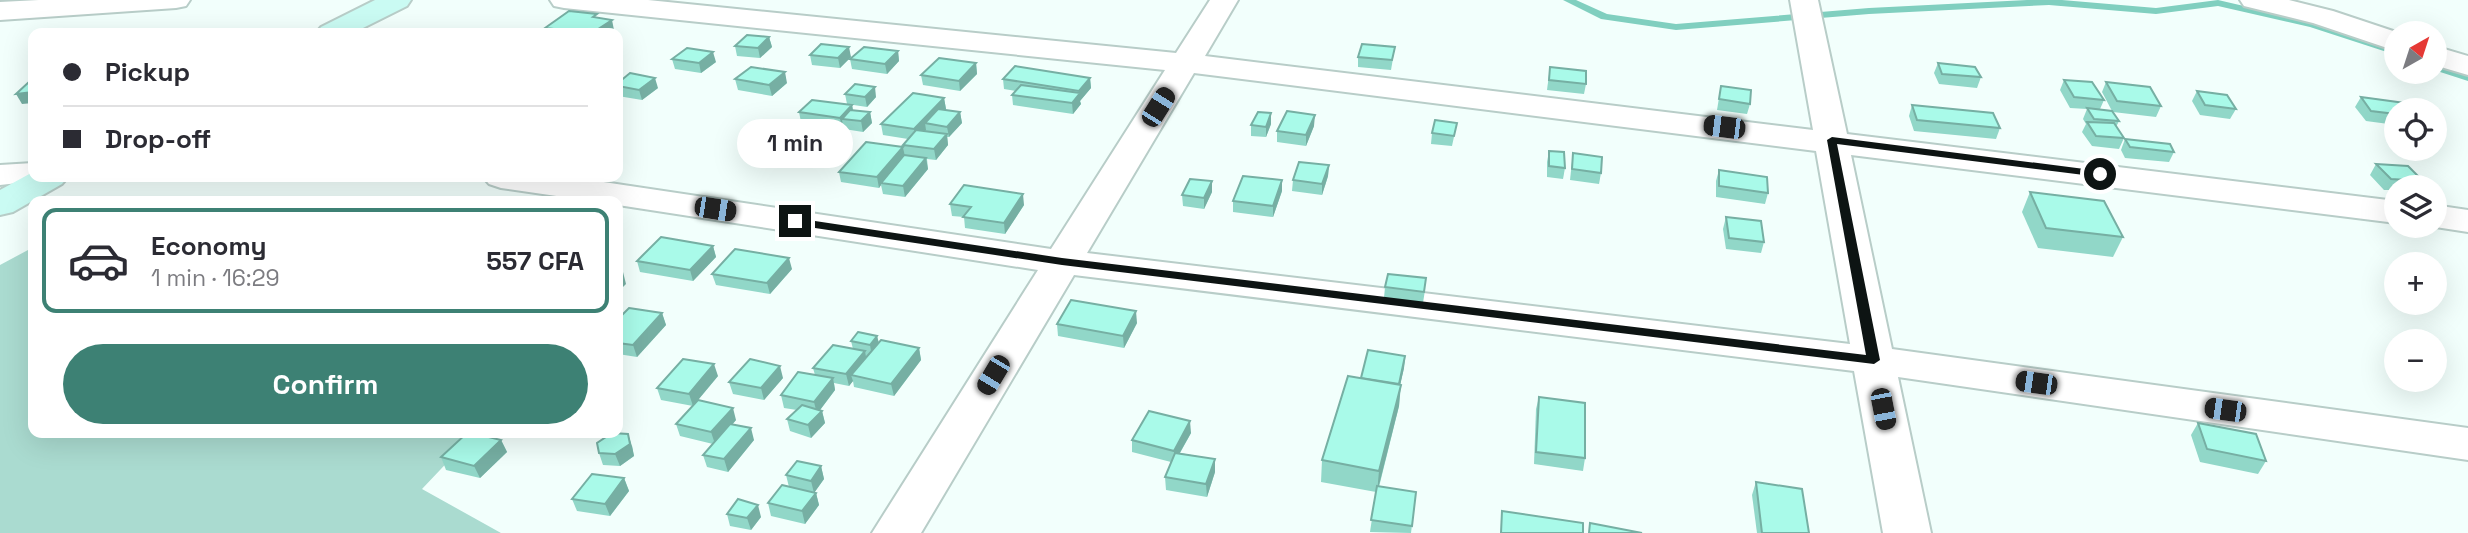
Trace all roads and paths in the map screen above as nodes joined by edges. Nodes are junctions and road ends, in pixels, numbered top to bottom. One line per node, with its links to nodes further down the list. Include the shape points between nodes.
1 (176, 0): 7 (street)
2 (397, 0): 8 (main road)
3 (564, 0): 11 (street)
4 (1224, 0): 11 (street)
5 (1804, 0): 13 (street)
6 (2254, 0): 9 (street)
7 (0, 11)
8 (341, 28)
9 (2384, 38)
10 (2447, 59): 12 (street)
11 (1185, 63): 13 (street); 22 (street)
12 (2468, 66)
13 (1832, 140): 19 (street); 23 (street)
14 (28, 173): 15 (street)
15 (0, 174)
16 (41, 182): 18 (main road)
17 (534, 182): 22 (street)
18 (0, 204)
19 (2384, 210)
20 (2447, 218): 21 (street)
21 (2468, 221)
22 (1062, 262): 23 (street); 25 (street)
23 (1874, 360): 24 (street); 26 (street)
24 (2468, 444)
25 (897, 533)
26 (1907, 533)

